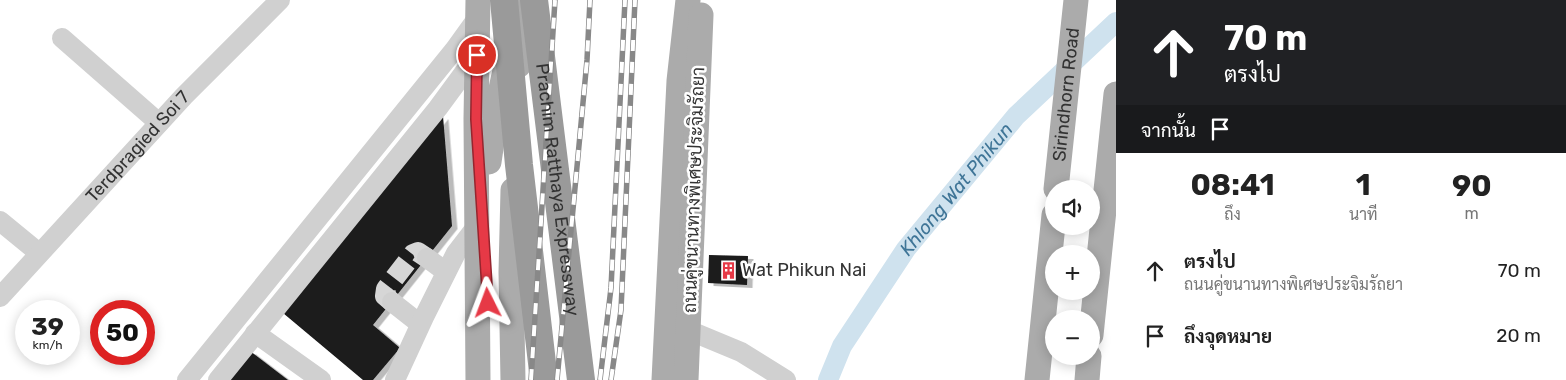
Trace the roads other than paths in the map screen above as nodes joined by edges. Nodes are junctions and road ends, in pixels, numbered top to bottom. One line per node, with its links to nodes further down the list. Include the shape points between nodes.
1 (688, 0): 27 (main road, via 678,81)
2 (702, 0): 24 (main road, ถนนคู่ขนานทางพิเศษประจิมรัถยา)
3 (1076, 0): 12 (main road, Sirindhorn Road)
4 (520, 2): 18 (main road, via 491,141); 34 (main road, via 512,218); 35 (highway, Prachim Ratthaya Expressway, via 519,165); 36 (highway, Prachim Ratthaya Expressway)
5 (271, 3): 11 (street, Terdpragied Soi 7)
6 (478, 8): 8 (main road); 28 (street, via 455,49)
7 (62, 38): 11 (street)
8 (477, 55): 10 (main road); 25 (street)
9 (1116, 94): 22 (main road)
10 (476, 119): 14 (main road); 18 (main road)
11 (159, 123): 16 (street, Terdpragied Soi 7)
12 (1057, 180)
13 (0, 221): 16 (street)
14 (476, 227): 19 (street); 32 (main road)
15 (1052, 235): 39 (main road)
16 (39, 253): 20 (street, Terdpragied Soi 7)
17 (428, 258): 19 (street)
18 (486, 264): 33 (main road)
19 (446, 272): 23 (street)
20 (0, 297)
21 (392, 302): 23 (street)
22 (1094, 310)
23 (420, 324): 31 (street)
24 (688, 330): 37 (main road, ถนนคู่ขนานทางพิเศษประจิมรัถยา); 38 (street, via 741,352)
25 (256, 333): 29 (street); 30 (street)
26 (1088, 365): 40 (main road)
27 (664, 369)
28 (187, 380)
29 (218, 380)
30 (322, 380)
31 (394, 380)
32 (478, 380)
33 (492, 380)
34 (512, 380)
35 (544, 380)
36 (581, 380)
37 (686, 380)
38 (786, 380)
39 (1037, 380)
40 (1087, 380)

